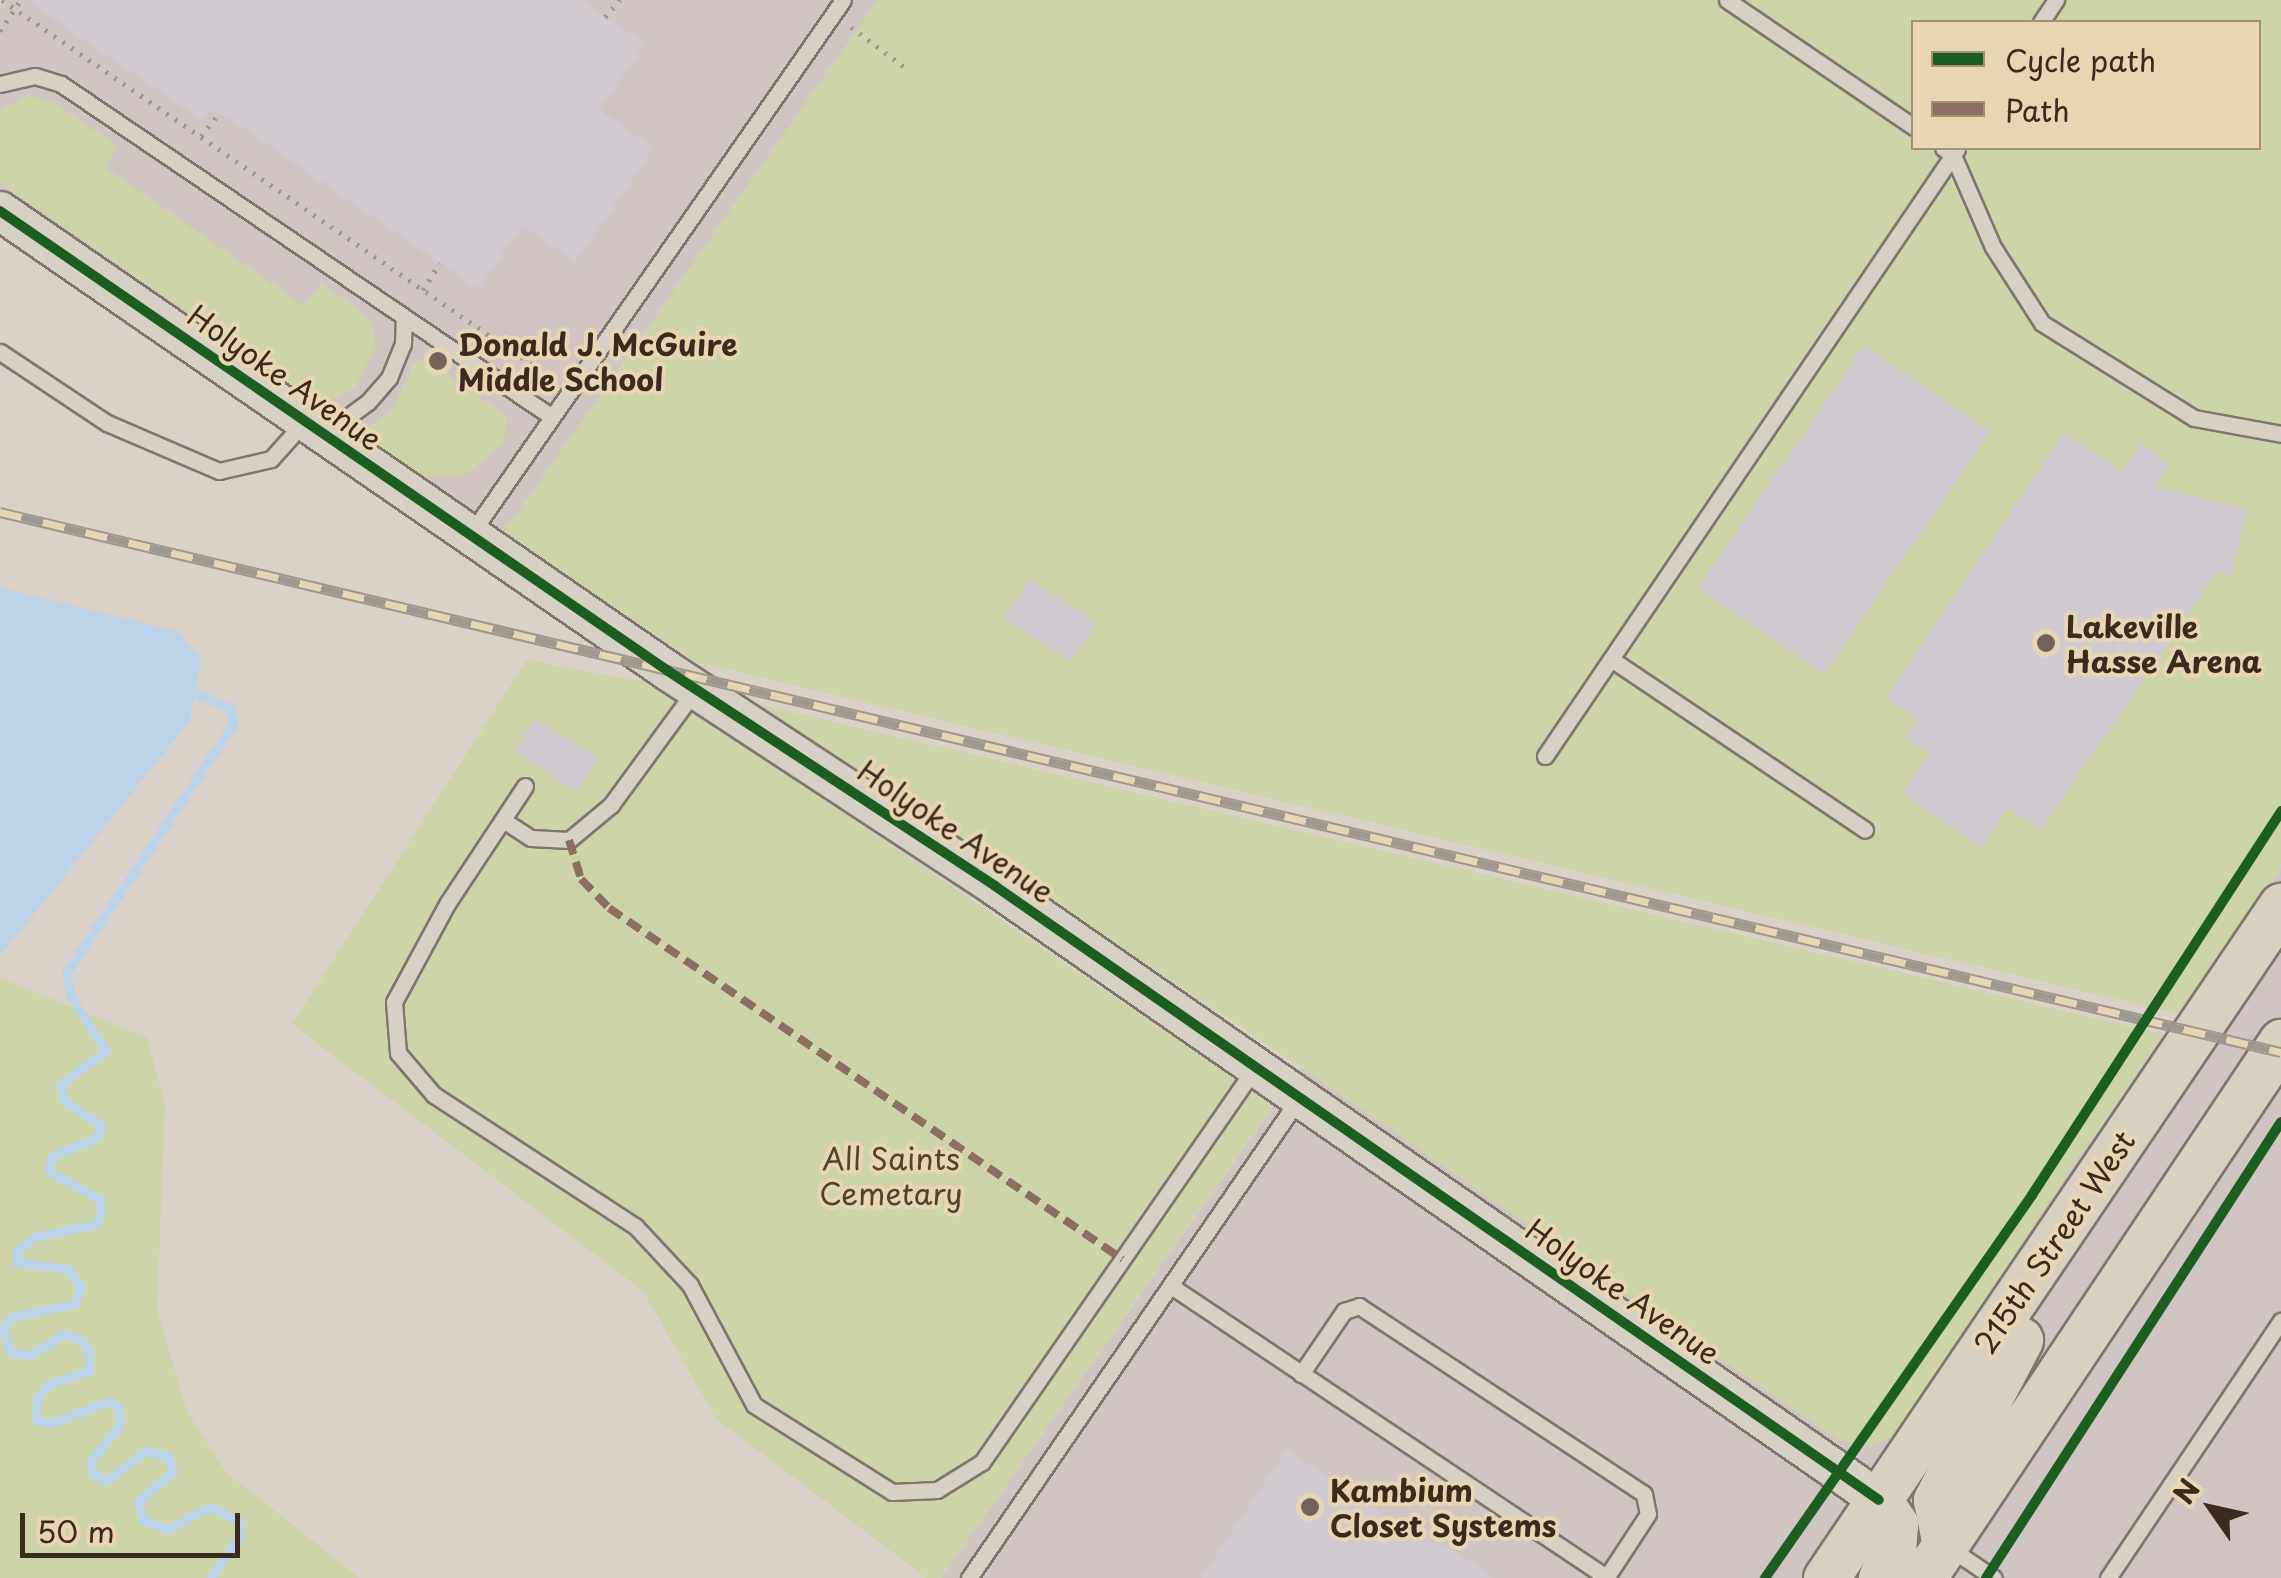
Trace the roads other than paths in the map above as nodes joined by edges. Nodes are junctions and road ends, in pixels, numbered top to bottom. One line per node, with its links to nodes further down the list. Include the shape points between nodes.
1 (1726, 0): 4 (lane)
2 (834, 3): 9 (lane)
3 (0, 84): 7 (lane, via 35,76 61,84)
4 (1911, 126)
5 (1951, 150): 11 (lane, via 1992,246 2042,323 2194,418); 13 (lane)
6 (0, 211): 10 (street, Holyoke Avenue)
7 (404, 316): 9 (lane); 10 (lane, via 389,378 368,402)
8 (0, 352): 10 (lane, via 107,423 220,471 271,458)
9 (552, 417): 12 (lane)
10 (314, 428): 12 (street, Holyoke Avenue)
11 (2281, 434)
12 (470, 535): 14 (street, Holyoke Avenue)
13 (1611, 659): 15 (lane); 18 (lane)
14 (696, 690): 17 (lane, via 612,805 569,840 530,838); 21 (street, Holyoke Avenue)
15 (1544, 756)
16 (525, 786): 17 (lane)
17 (503, 820): 21 (lane, via 446,904 394,1002 398,1052 434,1095 635,1226 690,1285 754,1405 892,1492 936,1490 982,1462)
18 (1865, 830)
19 (2281, 906): 23 (main road, 215th Street West)
20 (2281, 1042): 28 (main road)
21 (1256, 1066): 22 (street, Holyoke Avenue)
22 (1300, 1097): 24 (lane); 27 (street, Holyoke Avenue)
23 (2085, 1198): 27 (main road, 215th Street West); 28 (main road, via 2031,1321 1936,1500)
24 (1171, 1286): 26 (lane); 29 (lane)
25 (2281, 1321): 34 (lane)
26 (1302, 1374): 30 (lane); 30 (lane, via 1344,1312 1359,1306 1644,1494 1648,1514)
27 (1879, 1500): 31 (main road, 215th Street West); 32 (main road, via 1895,1524 1893,1552)
28 (1934, 1562): 33 (lane)
29 (969, 1578)
30 (1606, 1578)
31 (1826, 1578)
32 (1881, 1578)
33 (1994, 1578)
34 (2108, 1578)

